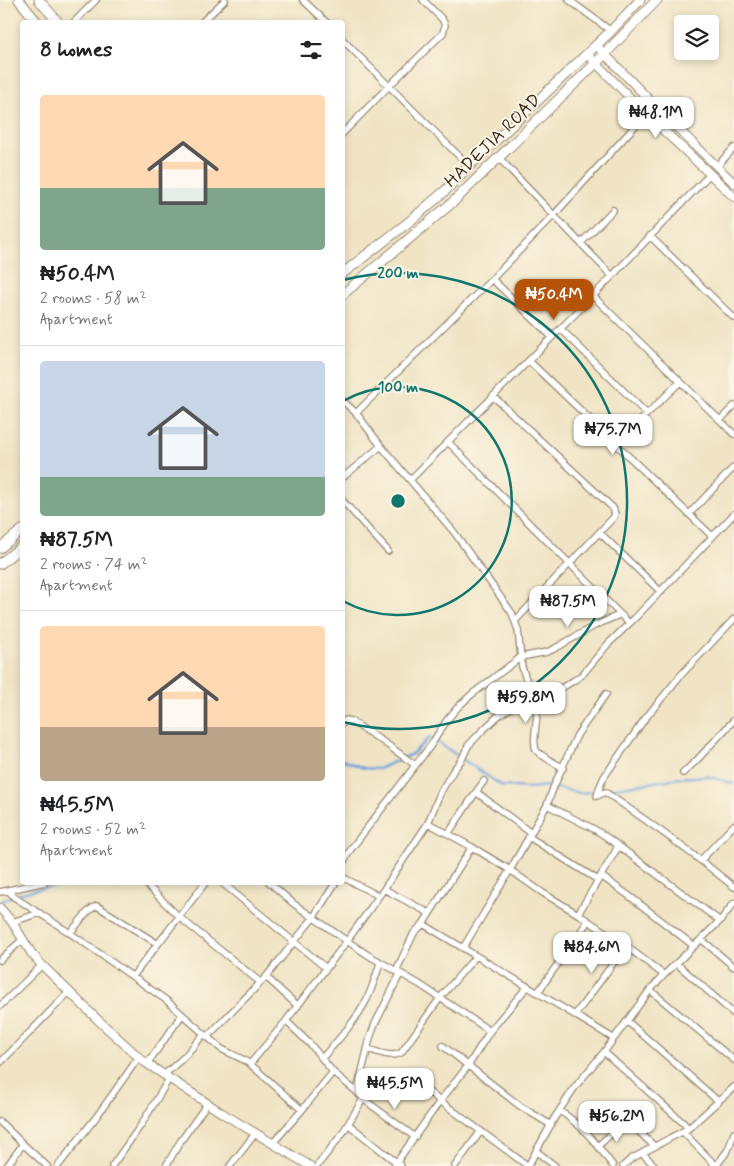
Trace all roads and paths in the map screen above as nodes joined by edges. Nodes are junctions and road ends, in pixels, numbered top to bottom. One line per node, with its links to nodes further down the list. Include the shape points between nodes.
1 (18, 0): 10 (main road)
2 (39, 0): 11 (main road)
3 (96, 0): 12 (street)
4 (224, 0): 13 (street)
5 (303, 0): 14 (street)
6 (423, 0): 21 (street, via 442,19 445,25 443,32)
7 (569, 0): 15 (street)
8 (640, 0): 15 (main road, HADEJIA ROAD)
9 (658, 0): 19 (main road, HADEJIA ROAD)
10 (35, 20)
11 (56, 20)
12 (76, 20)
13 (204, 20)
14 (324, 20)
15 (611, 31): 17 (main road, HADEJIA ROAD)
16 (345, 42): 21 (street)
17 (596, 45): 18 (main road, HADEJIA ROAD); 19 (street)
18 (587, 54): 20 (street); 26 (main road, HADEJIA ROAD)
19 (605, 54): 20 (main road, HADEJIA ROAD); 27 (street)
20 (596, 63): 22 (street); 25 (main road, HADEJIA ROAD)
21 (390, 85): 23 (street); 26 (street)
22 (646, 114): 28 (street); 32 (street)
23 (345, 131)
24 (734, 148): 27 (street)
25 (499, 158): 32 (street); 38 (main road, HADEJIA ROAD, via 453,202)
26 (469, 166): 35 (main road, HADEJIA ROAD, via 432,203)
27 (717, 166): 29 (street)
28 (710, 174): 30 (street); 33 (street)
29 (734, 183)
30 (734, 197)
31 (613, 210): 34 (street)
32 (554, 214): 34 (street); 37 (street)
33 (650, 236): 36 (street); 40 (street)
34 (580, 243): 36 (street)
35 (345, 272)
36 (612, 276): 39 (street)
37 (492, 278): 42 (street); 48 (street)
38 (345, 292)
39 (593, 296): 41 (street); 44 (street)
40 (734, 318)
41 (560, 329): 42 (street); 49 (street)
42 (552, 337): 43 (street)
43 (529, 361): 45 (street); 53 (street)
44 (680, 382): 49 (street); 50 (street)
45 (493, 396): 52 (street); 62 (street, via 613,508 613,518)
46 (345, 403): 48 (street)
47 (734, 406): 50 (street)
48 (356, 413): 54 (street)
49 (647, 414): 53 (street)
50 (720, 420): 51 (street)
51 (734, 434)
52 (448, 442): 57 (street); 68 (street)
53 (617, 445): 59 (street)
54 (381, 446): 56 (street); 57 (street)
55 (734, 467): 59 (street)
56 (345, 476)
57 (410, 480): 72 (street, via 454,532 502,598)
58 (345, 503): 66 (street)
59 (689, 514): 63 (street)
60 (734, 514): 63 (street)
61 (20, 532): 64 (main road)
62 (600, 532): 68 (street); 69 (street)
63 (712, 536): 69 (street)
64 (0, 548)
65 (20, 548): 67 (main road)
66 (388, 551)
67 (0, 564)
68 (570, 564): 70 (street); 72 (street)
69 (661, 592): 73 (street)
70 (619, 615): 73 (street); 74 (street, via 554,649)
71 (734, 619): 93 (street, via 644,720 604,777 598,796 605,792)
72 (515, 622): 74 (street)
73 (629, 623): 77 (street, via 582,675)
74 (521, 657): 76 (street); 80 (street, via 458,707)
75 (606, 694): 81 (street, via 577,735)
76 (532, 698): 77 (street); 86 (street, via 498,716 468,746 440,793)
77 (534, 705): 81 (street, via 537,713 535,749)
78 (734, 720): 82 (street)
79 (345, 721): 80 (street, via 351,721)
80 (416, 765): 92 (street)
81 (563, 768): 85 (street)
82 (683, 773)
83 (484, 780): 84 (street)
84 (476, 792): 88 (street); 89 (street)
85 (548, 805): 89 (street); 91 (street, via 594,829)
86 (428, 823): 88 (street); 104 (street)
87 (734, 825): 93 (street)
88 (448, 834): 90 (street)
89 (530, 835): 94 (street); 95 (street)
90 (472, 847): 94 (street); 111 (street)
91 (618, 847): 95 (street); 116 (street)
92 (345, 859)
93 (701, 860): 103 (street)
94 (510, 870): 112 (street); 127 (street)
95 (599, 878): 112 (street); 126 (street, via 628,895)
96 (345, 879): 107 (street)
97 (37, 885): 106 (street)
98 (147, 885): 113 (street)
99 (204, 885): 113 (street)
100 (225, 885): 123 (street)
101 (273, 885): 114 (street)
102 (334, 885): 114 (street)
103 (734, 887)
104 (384, 889): 107 (street); 111 (street)
105 (0, 892): 106 (street)
106 (11, 894): 110 (street)
107 (379, 896): 122 (street)
108 (734, 903): 116 (street)
109 (0, 908): 117 (street)
110 (40, 913): 117 (street); 119 (street)
111 (429, 913): 118 (street)
112 (578, 914): 115 (street)
113 (179, 917): 124 (street); 139 (street)
114 (313, 918): 122 (street); 123 (street)
115 (588, 921): 125 (street); 143 (street)
116 (720, 921): 120 (street)
117 (12, 922): 121 (street)
118 (423, 924): 127 (street); 135 (street, via 414,933)
119 (70, 933): 124 (street, via 88,911 97,906); 137 (street)
120 (701, 939): 126 (street); 133 (street)
121 (22, 940): 129 (street); 132 (street)
122 (347, 941): 130 (street); 134 (street)
123 (294, 942): 134 (street); 138 (street)
124 (158, 944): 137 (street)
125 (626, 946): 136 (street); 147 (street)
126 (694, 946): 131 (street)
127 (463, 948): 128 (street)
128 (476, 956): 140 (street); 144 (street)
129 (0, 960)
130 (380, 962): 135 (street); 159 (street, via 362,1009)
131 (676, 963): 136 (street); 148 (street)
132 (42, 965): 142 (street); 145 (street)
133 (734, 967)
134 (326, 968): 146 (street)
135 (398, 972): 144 (street); 156 (street, via 375,1024)
136 (664, 975): 141 (street)
137 (133, 976): 149 (street)
138 (266, 977): 139 (street); 146 (street)
139 (260, 982): 153 (street)
140 (528, 986): 143 (street); 152 (street)
141 (650, 990): 151 (street); 160 (street)
142 (70, 991): 158 (street); 161 (street)
143 (538, 992): 147 (street)
144 (440, 998): 152 (street); 156 (street, via 400,1054 395,1056)
145 (0, 1006)
146 (298, 1006): 150 (street)
147 (574, 1014): 154 (street)
148 (734, 1014)
149 (182, 1015): 153 (street); 162 (street)
150 (286, 1021): 159 (street); 163 (street)
151 (627, 1021): 154 (street); 172 (street)
152 (490, 1031): 164 (street)
153 (205, 1036): 163 (street, via 227,1053); 166 (street)
154 (613, 1038): 157 (street)
155 (443, 1046): 164 (street)
156 (368, 1049): 169 (street)
157 (604, 1052): 175 (street); 179 (street)
158 (139, 1057): 162 (street); 197 (street)
159 (322, 1058): 165 (street)
160 (734, 1060)
161 (0, 1063)
162 (147, 1064): 166 (street)
163 (250, 1064): 174 (street)
164 (468, 1066): 171 (street); 178 (street)
165 (333, 1072): 169 (street); 174 (street)
166 (167, 1077): 173 (street); 198 (street, via 141,1125)
167 (411, 1078): 171 (street)
168 (734, 1087): 172 (street)
169 (357, 1092): 170 (street)
170 (363, 1099): 177 (street); 184 (street)
171 (440, 1101): 180 (street); 184 (street)
172 (718, 1101): 179 (street)
173 (207, 1104): 183 (street); 199 (street)
174 (302, 1110): 185 (street)
175 (560, 1111): 178 (street); 187 (street)
176 (0, 1122): 186 (street)
177 (348, 1124): 194 (street); 201 (street)
178 (551, 1125): 190 (street)
179 (689, 1128): 181 (street)
180 (481, 1131): 190 (street, via 528,1166); 202 (street)
181 (683, 1132): 188 (street); 207 (street)
182 (734, 1133): 189 (street)
183 (255, 1134): 185 (street); 193 (street)
184 (415, 1137): 194 (street)
185 (273, 1143): 200 (street)
186 (22, 1144): 195 (street); 196 (street)
187 (598, 1146): 188 (street, via 626,1120); 204 (street)
188 (654, 1146): 191 (street)
189 (728, 1150): 192 (street); 207 (street)
190 (536, 1151): 203 (street)
191 (642, 1153): 205 (street); 206 (street)
192 (734, 1154)
193 (232, 1165)
194 (397, 1165)
195 (7, 1166)
196 (48, 1166)
197 (58, 1166)
198 (112, 1166)
199 (166, 1166)
200 (310, 1166)
201 (317, 1166)
202 (455, 1166)
203 (555, 1166)
204 (613, 1166)
205 (622, 1166)
206 (655, 1166)
207 (716, 1166)

